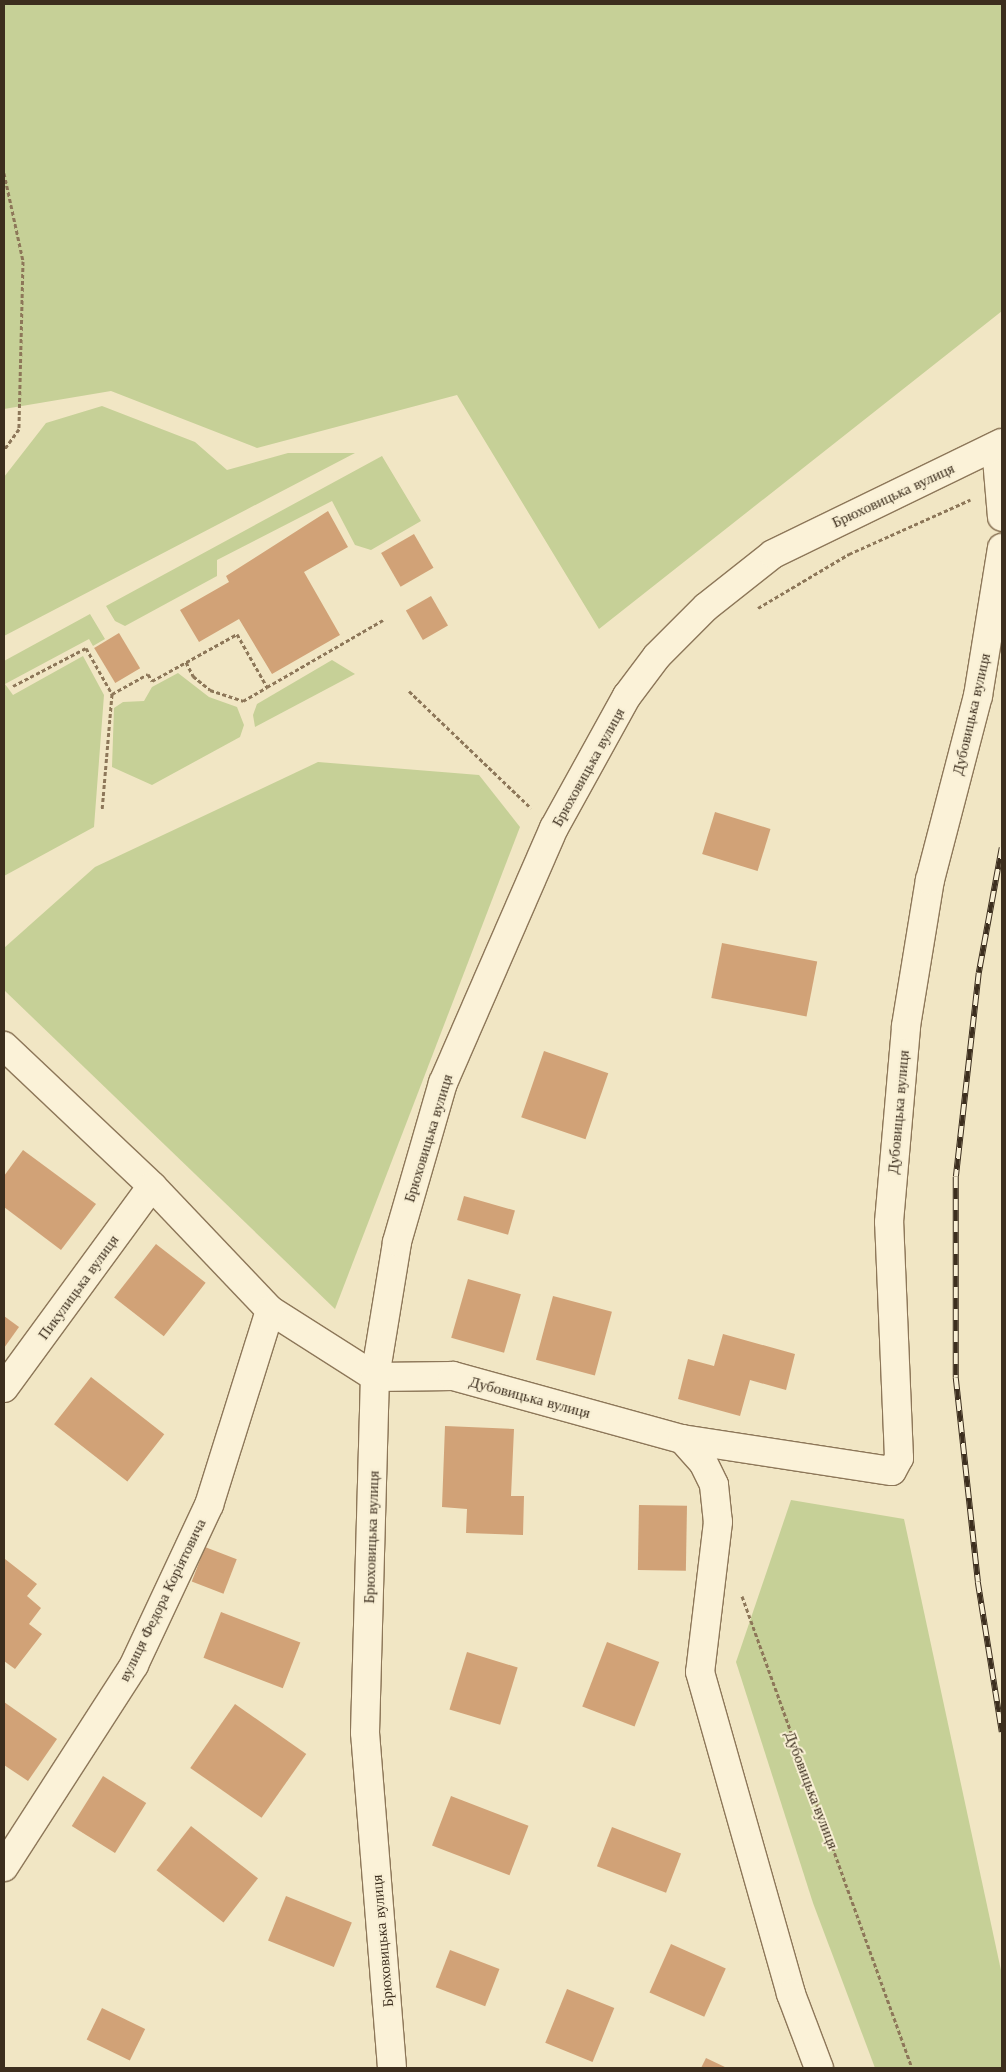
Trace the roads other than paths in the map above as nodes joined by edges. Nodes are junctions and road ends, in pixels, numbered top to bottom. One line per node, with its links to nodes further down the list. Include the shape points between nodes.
1 (999, 445): 2 (street); 7 (street, Брюховицька вулиця, via 773,554 706,607 658,656 627,696 554,828 443,1083 397,1242)
2 (1002, 518)
3 (1002, 548): 9 (street, Дубовицька вулиця, via 978,696 930,880 906,1026 889,1222 899,1458 892,1471)
4 (4, 1046): 5 (street)
5 (152, 1186): 6 (street); 8 (street, Пикулицька вулиця)
6 (270, 1310): 7 (street); 10 (street, вулиця Федора Коріятовича, via 209,1505 134,1665)
7 (375, 1377): 9 (street, Дубовицька вулиця, via 453,1376); 11 (street, Брюховицька вулиця, via 365,1733)
8 (4, 1388)
9 (682, 1439): 12 (street, via 703,1462 714,1485 718,1522 700,1672 791,1994)
10 (4, 1867)
11 (392, 2068)
12 (819, 2068)

